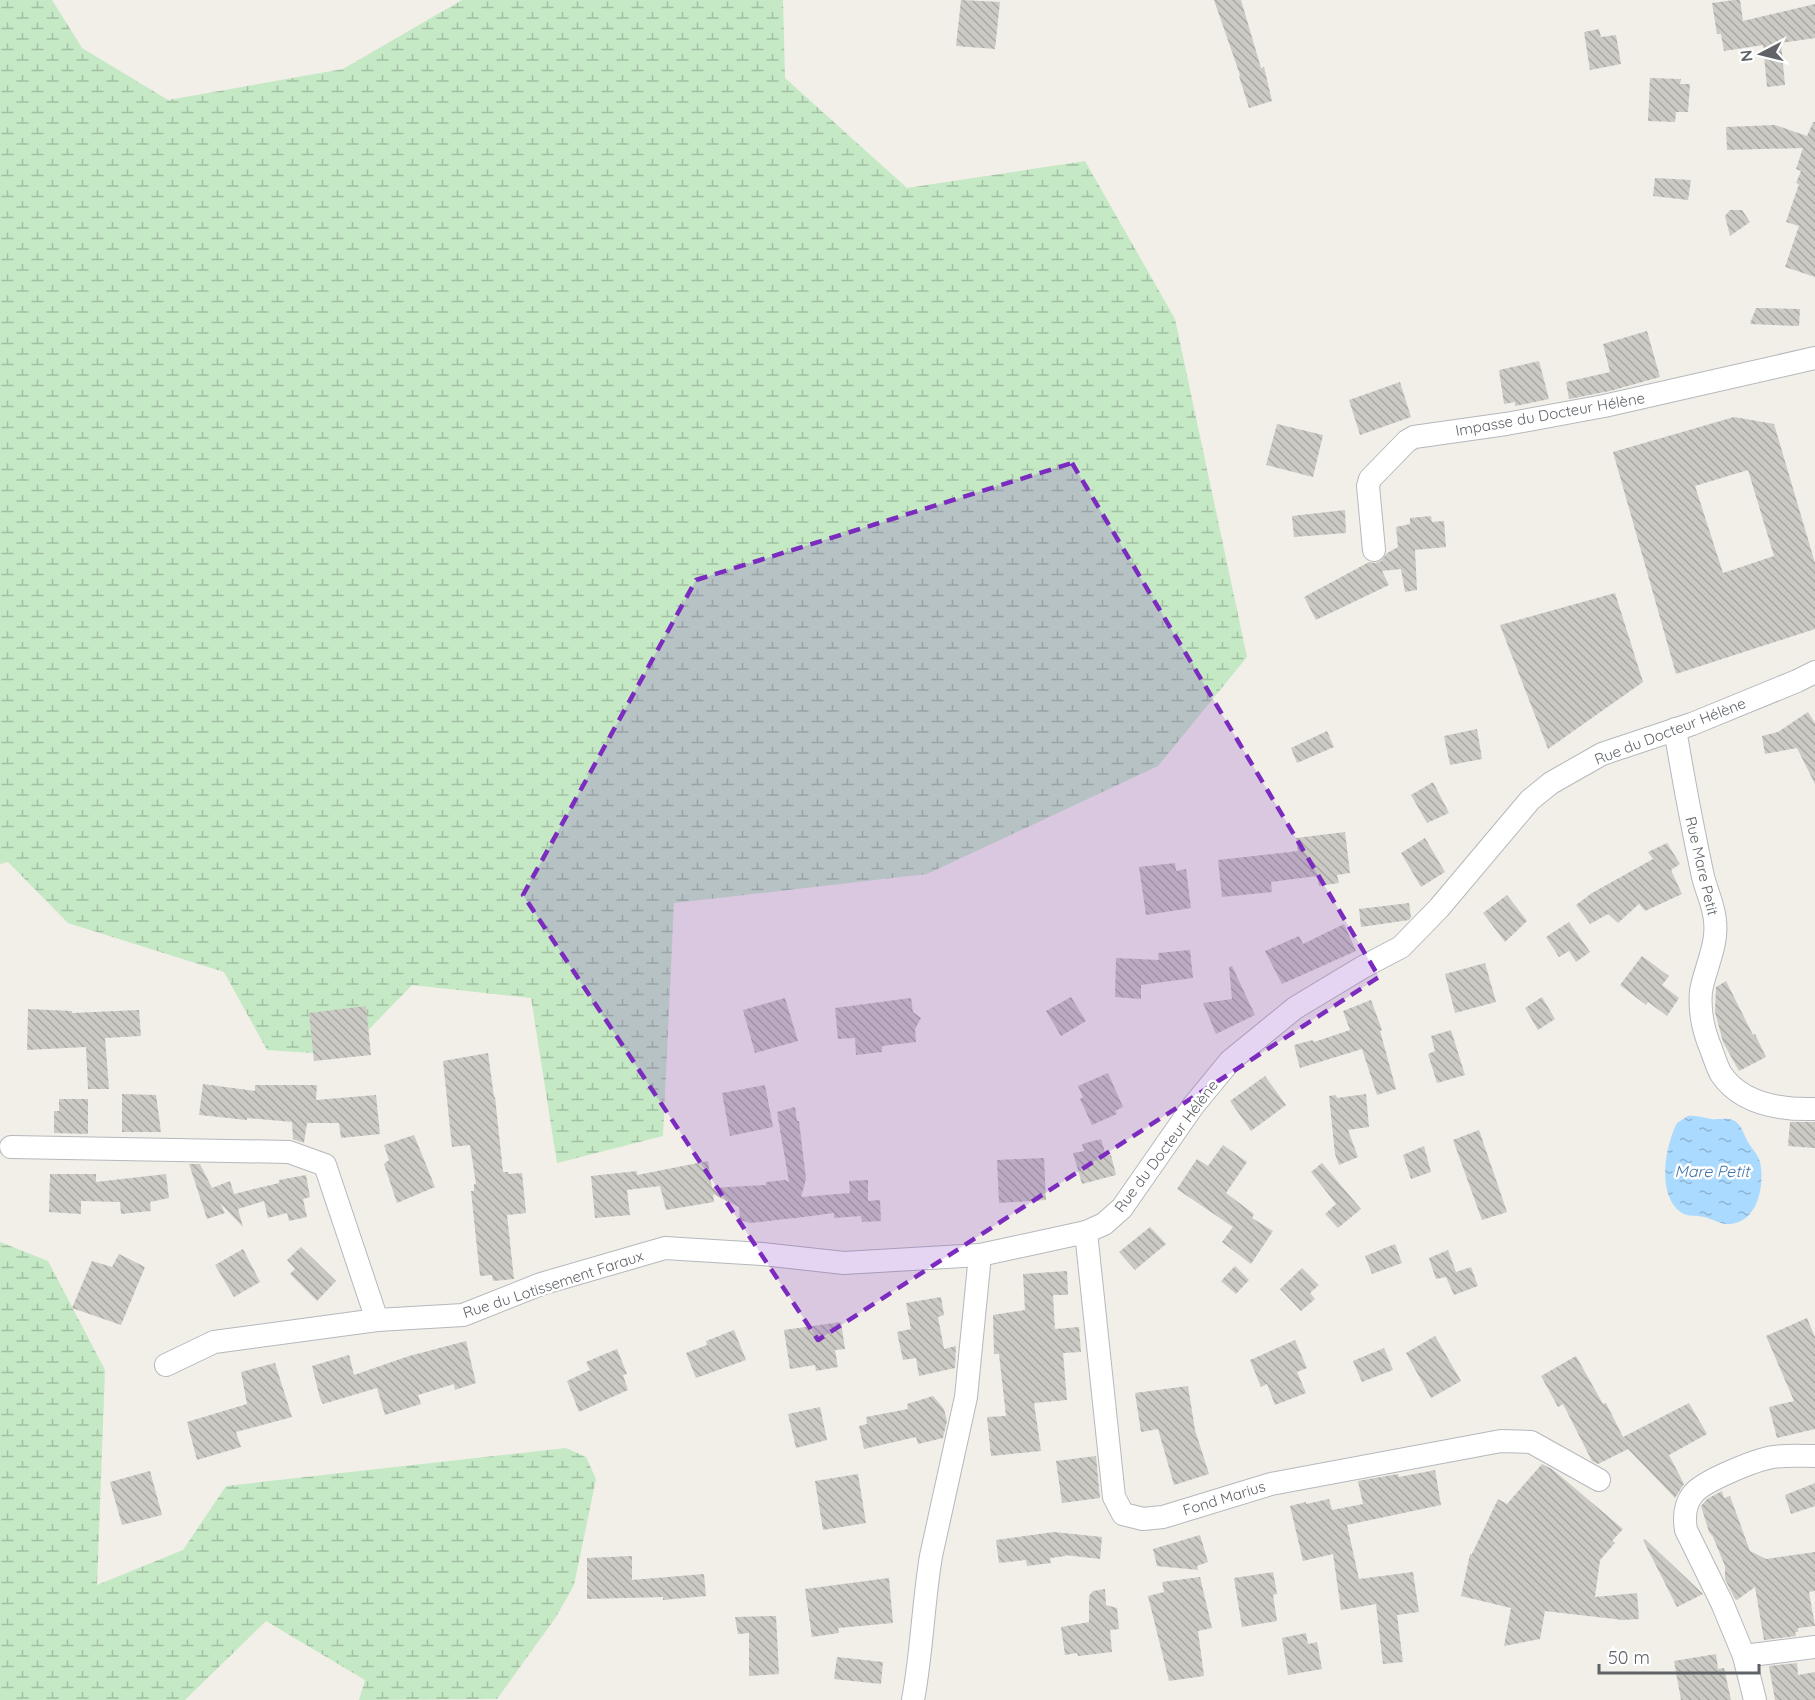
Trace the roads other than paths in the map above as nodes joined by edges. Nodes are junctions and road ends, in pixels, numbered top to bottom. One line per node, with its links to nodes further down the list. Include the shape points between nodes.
1 (1815, 358): 2 (street, Impasse du Docteur Hélène, via 1604,406 1411,438 1370,479)
2 (1374, 550)
3 (1815, 672): 4 (street, Rue du Docteur Hélène)
4 (1675, 729): 5 (street, Rue Mare Petit, via 1702,876 1715,919 1716,935 1700,1011 1709,1044 1721,1074 1751,1100 1784,1108); 7 (street, Rue du Docteur Hélène, via 1602,753 1530,800 1401,947 1295,1008 1230,1061 1193,1106 1122,1208 1104,1224)
5 (1815, 1109)
6 (11, 1147): 9 (street, via 289,1152 325,1165)
7 (1086, 1232): 8 (street, Rue du Docteur Hélène); 12 (street, Fond Marius, via 1114,1497 1123,1514 1143,1519 1163,1516 1271,1484 1501,1441 1531,1442)
8 (980, 1255): 9 (street, Rue du Lotissement Faraux, via 844,1263 664,1248 541,1284 463,1315); 15 (street, via 966,1397 926,1583)
9 (377, 1320): 10 (street, Rue du Lotissement Faraux, via 214,1342)
10 (166, 1365)
11 (1815, 1456): 14 (street, via 1773,1457 1756,1462 1731,1471 1692,1494 1684,1517 1686,1530)
12 (1599, 1480)
13 (1815, 1647): 14 (street)
14 (1744, 1656): 16 (street)
15 (913, 1700)
16 (1755, 1700)

